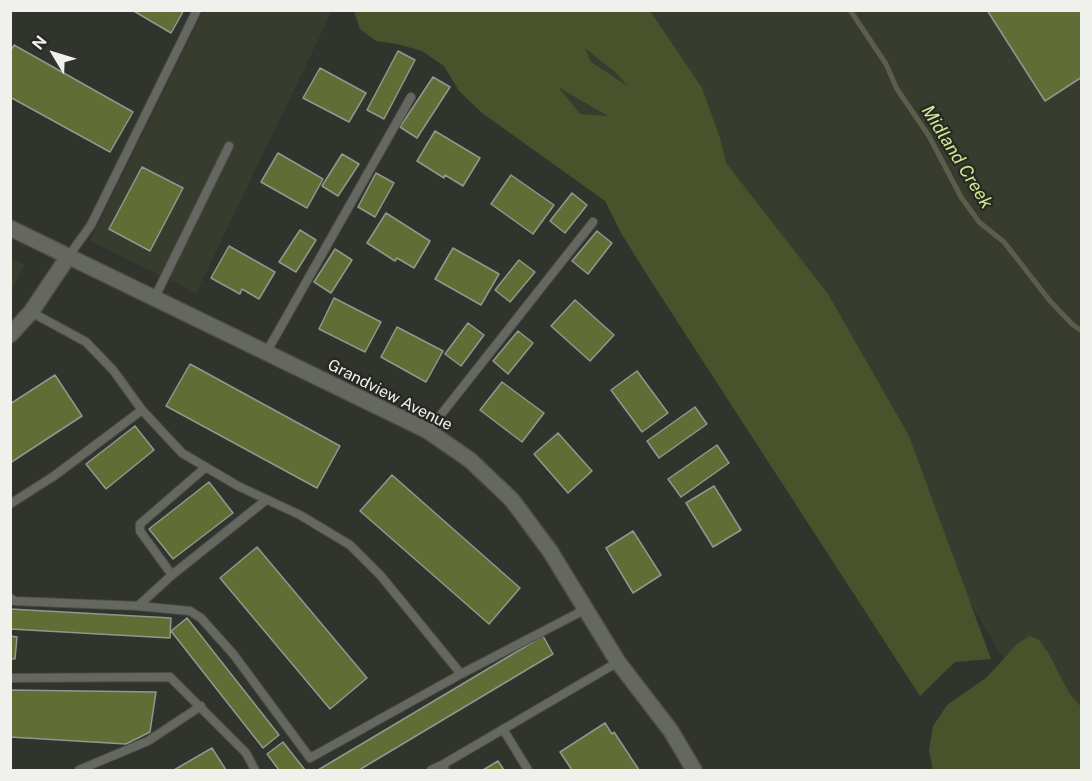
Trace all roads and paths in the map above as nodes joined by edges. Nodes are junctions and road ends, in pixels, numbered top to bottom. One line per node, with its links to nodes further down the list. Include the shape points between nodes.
1 (197, 10): 6 (lane, via 91,225)
2 (411, 97): 10 (lane)
3 (230, 146): 7 (lane)
4 (593, 222): 12 (lane)
5 (10, 228): 6 (street, Grandview Avenue)
6 (68, 257): 7 (street, Grandview Avenue); 8 (street)
7 (154, 299): 10 (street, Grandview Avenue)
8 (31, 312): 9 (street); 11 (lane, via 86,342 113,370)
9 (10, 335)
10 (266, 353): 12 (street, Grandview Avenue)
11 (142, 410): 13 (lane, via 182,453); 15 (lane)
12 (428, 431): 19 (street, Grandview Avenue, via 470,460 512,500)
13 (206, 467): 14 (lane); 16 (lane, via 140,524 140,531)
14 (266, 500): 16 (lane); 21 (lane, via 350,545 381,576)
15 (10, 504)
16 (172, 575): 18 (lane)
17 (10, 598): 18 (lane)
18 (138, 606): 21 (lane, via 190,612 201,618 234,655 309,758)
19 (586, 609): 20 (street, Grandview Avenue); 21 (lane)
20 (618, 662): 24 (lane); 30 (street, Grandview Avenue, via 671,731)
21 (461, 674)
22 (10, 678): 23 (lane, via 170,677)
23 (201, 706): 26 (lane, via 148,741); 27 (lane, via 246,753)
24 (503, 729): 25 (lane); 29 (lane)
25 (443, 768): 28 (lane)
26 (79, 771)
27 (255, 771)
28 (431, 771)
29 (528, 771)
30 (694, 771)

